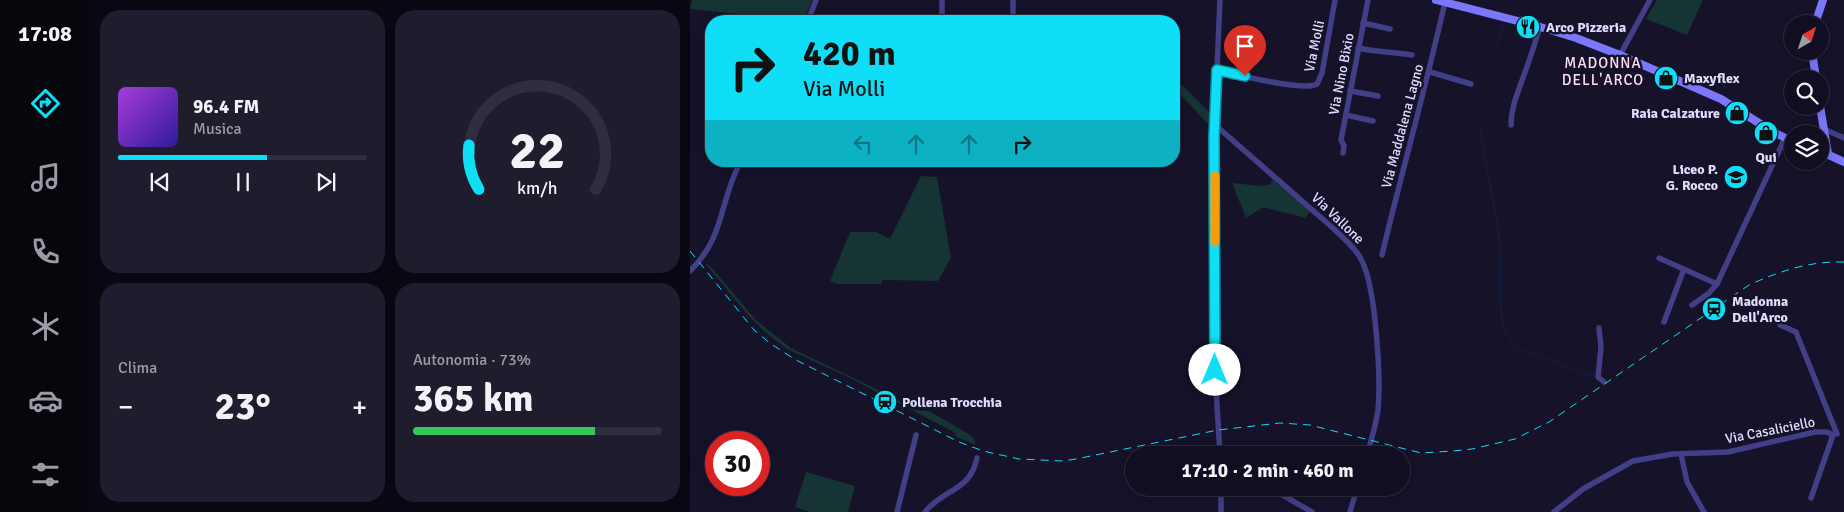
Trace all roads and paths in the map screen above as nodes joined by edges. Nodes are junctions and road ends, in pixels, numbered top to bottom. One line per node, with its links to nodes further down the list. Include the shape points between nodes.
1 (816, 0): 11 (street)
2 (942, 0): 12 (street)
3 (1013, 0): 13 (street)
4 (1220, 0): 21 (street)
5 (1336, 0): 21 (street, Via Molli, via 1322,72 1313,86 1279,83)
6 (1368, 0): 15 (street, Via Nino Bixio)
7 (1436, 0): 10 (main road)
8 (1650, 0): 19 (street)
9 (1823, 0): 14 (main road)
10 (1448, 2): 16 (main road); 22 (street, Via Maddalena Lagno)
11 (810, 15)
12 (942, 15)
13 (1013, 15)
14 (1819, 15)
15 (1363, 23): 17 (street); 18 (street, Via Nino Bixio)
16 (1540, 27): 19 (main road); 29 (street, via 1513,102)
17 (1390, 29)
18 (1358, 48): 20 (street); 24 (street, Via Nino Bixio)
19 (1620, 54): 31 (main road, via 1721,99)
20 (1412, 55)
21 (1217, 70): 28 (street)
22 (1430, 72): 23 (street); 38 (street, Via Maddalena Lagno)
23 (1471, 84)
24 (1350, 91): 25 (street); 26 (street, Via Nino Bixio)
25 (1378, 96)
26 (1346, 115): 27 (street); 34 (street, Via Nino Bixio, via 1341,140)
27 (1373, 121)
28 (1214, 124): 50 (street); 51 (street, Via Vallone, via 1334,229 1362,260 1374,320 1379,385 1377,419)
29 (1511, 125)
30 (1829, 131): 32 (street)
31 (1784, 136)
32 (1844, 138)
33 (1784, 149): 42 (street)
34 (1343, 153)
35 (1829, 154): 36 (main road)
36 (1844, 162)
37 (738, 167): 41 (street, via 717,233 704,256)
38 (1382, 255)
39 (1659, 258): 40 (street)
40 (1684, 269): 42 (street); 44 (street)
41 (690, 271)
42 (1717, 284): 43 (street)
43 (1692, 305)
44 (1664, 322)
45 (1780, 325): 48 (street, via 1796,332)
46 (1599, 328): 47 (street, via 1598,376)
47 (1604, 382)
48 (1838, 434): 52 (street, Via Casaliciello, via 1814,432 1728,452); 57 (street)
49 (916, 435): 58 (street)
50 (1219, 446)
51 (1370, 446)
52 (1681, 454): 63 (street, Via Casaliciello, via 1633,460 1584,488); 64 (street, via 1687,482)
53 (977, 458): 59 (street, via 966,482)
54 (1221, 496): 60 (street)
55 (1284, 496): 61 (street)
56 (1355, 496): 62 (street)
57 (1811, 498)
58 (897, 512)
59 (925, 512)
60 (1221, 512)
61 (1312, 512)
62 (1350, 512)
63 (1554, 512)
64 (1704, 512)

